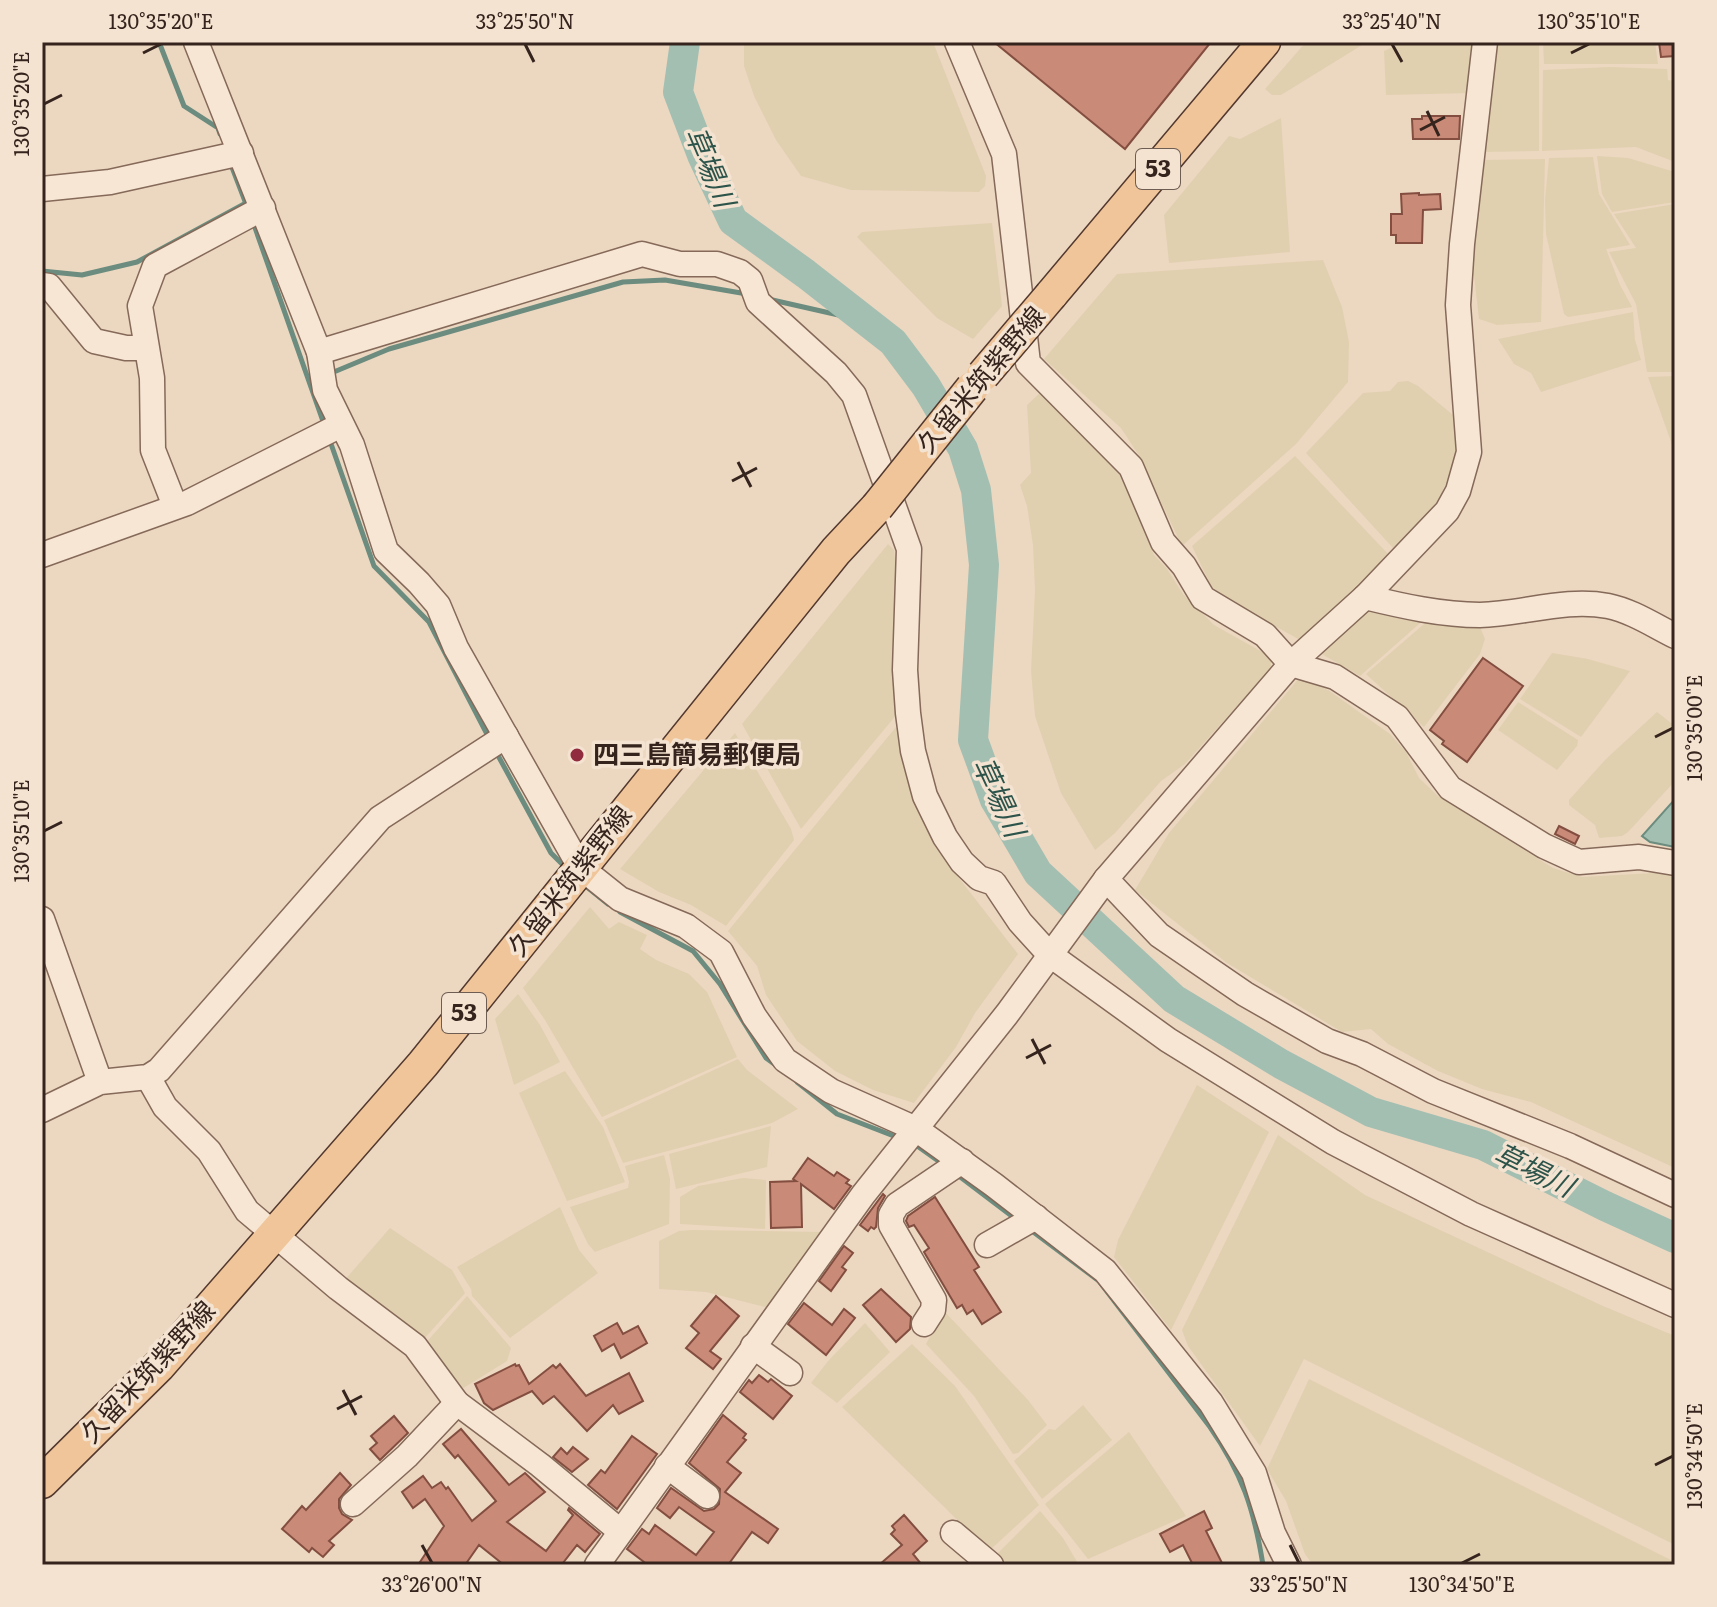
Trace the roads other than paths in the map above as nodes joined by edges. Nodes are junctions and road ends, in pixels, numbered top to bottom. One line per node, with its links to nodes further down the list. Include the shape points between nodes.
1 (196, 42): 5 (street)
2 (957, 42): 16 (street, via 1004,154 1028,363 1131,467 1163,542 1203,598 1265,635)
3 (1264, 42): 19 (main road, 久留米筑紫野線 / 53, bridge, via 836,551)
4 (1485, 42): 14 (street, via 1458,305 1469,452 1447,511)
5 (241, 153): 6 (street, via 110,182); 7 (street)
6 (42, 189)
7 (263, 208): 9 (street, via 155,266 140,306); 10 (street)
8 (42, 285): 9 (street, via 49,286 94,341)
9 (146, 348): 12 (street, via 153,450)
10 (319, 352): 11 (street, via 325,390); 22 (street, via 642,254 680,264 717,264 750,280 758,302 854,395 895,507 909,549 905,670 913,751 925,796 962,862 979,878 994,883 1020,922)
11 (341, 425): 12 (street); 17 (street, via 386,551 438,605)
12 (175, 506): 13 (street)
13 (42, 555)
14 (1365, 597): 15 (street, via 1479,615 1574,603 1609,606); 16 (street)
15 (1675, 636)
16 (1291, 664): 18 (street, via 1335,677 1397,717 1450,788 1544,846 1579,862 1639,857); 20 (street)
17 (506, 736): 19 (street); 23 (street, via 380,818)
18 (1675, 863)
19 (580, 867): 26 (street, via 620,899 686,926 721,952 754,1016 785,1060 831,1091); 30 (main road, 久留米筑紫野線 / 53, via 423,1064)
20 (1104, 882): 22 (street); 28 (street, via 1159,935 1245,994 1327,1041)
21 (42, 919): 24 (street)
22 (1052, 950): 26 (street); 32 (street, via 1168,1040 1333,1142 1471,1214)
23 (148, 1077): 24 (street); 30 (street, via 165,1107 209,1151 247,1211)
24 (100, 1082): 25 (street)
25 (42, 1110)
26 (916, 1129): 27 (street); 34 (street)
27 (962, 1161): 29 (street); 33 (street, via 897,1205 891,1215 891,1225 934,1300)
28 (1675, 1195)
29 (1036, 1217): 31 (street); 45 (street, via 1105,1271 1211,1403 1254,1473)
30 (273, 1234): 36 (street, via 415,1346); 38 (main road, 久留米筑紫野線 / 53, via 159,1366)
31 (987, 1245)
32 (1675, 1305)
33 (924, 1324)
34 (753, 1346): 35 (street); 37 (street)
35 (790, 1373)
36 (457, 1403): 40 (street); 41 (street)
37 (667, 1466): 39 (street); 41 (street)
38 (42, 1482)
39 (707, 1496)
40 (353, 1504)
41 (620, 1531): 43 (street)
42 (953, 1533): 44 (street)
43 (597, 1565)
44 (991, 1565)
45 (1289, 1565)

